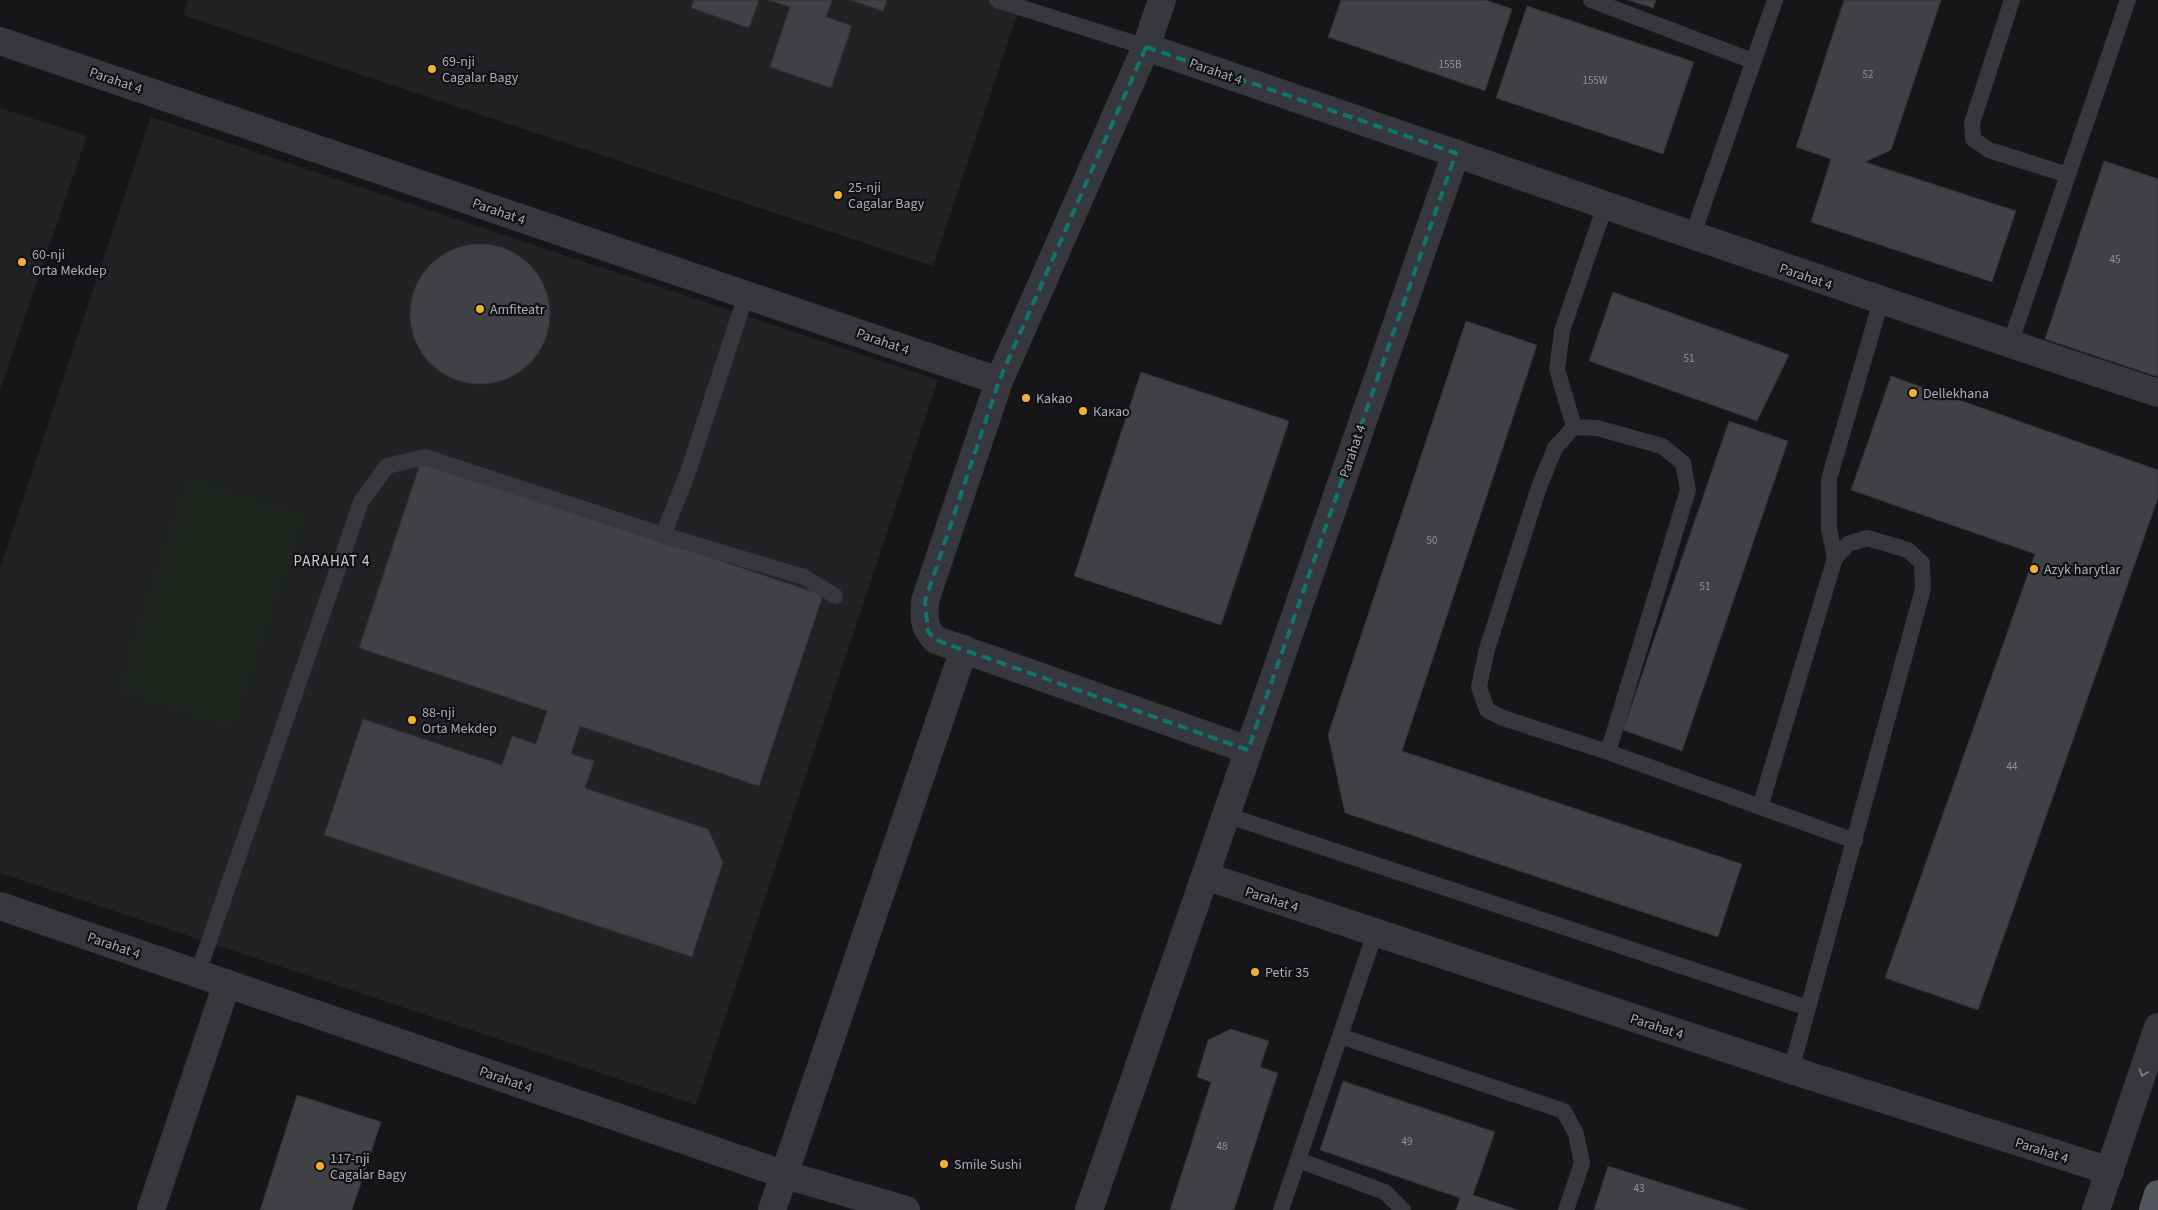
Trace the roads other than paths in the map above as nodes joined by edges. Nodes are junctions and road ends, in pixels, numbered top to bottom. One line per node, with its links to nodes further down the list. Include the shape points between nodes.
1 (997, 0): 8 (lane)
2 (1162, 0): 8 (street)
3 (1591, 0): 9 (lane)
4 (1775, 0): 9 (lane)
5 (2012, 0): 11 (lane, via 1972,123 1973,139 1989,150)
6 (2128, 0): 11 (lane)
7 (0, 41): 14 (street, Parahat 4)
8 (1146, 47): 10 (street, Parahat 4); 17 (street)
9 (1753, 61): 13 (lane)
10 (1456, 153): 12 (street, Parahat 4); 24 (street, Parahat 4)
11 (2068, 174): 16 (lane)
12 (1605, 206): 13 (street, Parahat 4); 19 (lane, via 1562,331 1557,369)
13 (1692, 237): 15 (street, Parahat 4)
14 (746, 295): 17 (street, Parahat 4); 20 (lane, via 688,475)
15 (1881, 301): 16 (street, Parahat 4); 21 (lane, via 1828,479 1829,529)
16 (2010, 344): 18 (street, Parahat 4)
17 (999, 381): 23 (street, via 925,601 924,620 928,632 936,640)
18 (2158, 393)
19 (1574, 427): 25 (lane, via 1597,428 1662,446 1683,463 1688,490); 25 (lane, via 1555,448 1539,487 1487,649 1479,687 1487,710)
20 (663, 535): 22 (lane, via 804,577); 32 (lane, via 425,457 387,466 362,502)
21 (1834, 558): 26 (lane); 28 (lane, via 1848,544 1867,538 1908,550 1922,563 1923,589)
22 (835, 596)
23 (964, 649): 24 (street); 40 (street)
24 (1248, 750): 27 (street, Parahat 4)
25 (1608, 752): 26 (lane)
26 (1760, 807): 28 (lane)
27 (1226, 815): 29 (street, Parahat 4); 34 (lane)
28 (1855, 841): 34 (lane)
29 (1205, 876): 31 (street, Parahat 4); 45 (street, Parahat 4)
30 (0, 906): 32 (street, Parahat 4)
31 (1374, 932): 36 (lane); 37 (street, Parahat 4)
32 (198, 973): 33 (street, Parahat 4)
33 (227, 983): 40 (street, Parahat 4); 42 (street)
34 (1808, 1008): 37 (lane)
35 (2158, 1027): 39 (street, one-way to 39)
36 (1340, 1036): 38 (lane); 48 (lane, via 1564,1111 1576,1134 1582,1163)
37 (1791, 1070): 39 (street, Parahat 4)
38 (1298, 1160): 46 (lane); 47 (lane, via 1384,1192)
39 (2110, 1171): 49 (street)
40 (786, 1175): 43 (street); 44 (street, Parahat 4)
41 (2158, 1194): 50 (main road)
42 (151, 1210)
43 (772, 1210)
44 (906, 1210)
45 (1089, 1210)
46 (1281, 1210)
47 (1403, 1210)
48 (1566, 1210)
49 (2096, 1210)
50 (2153, 1210)

